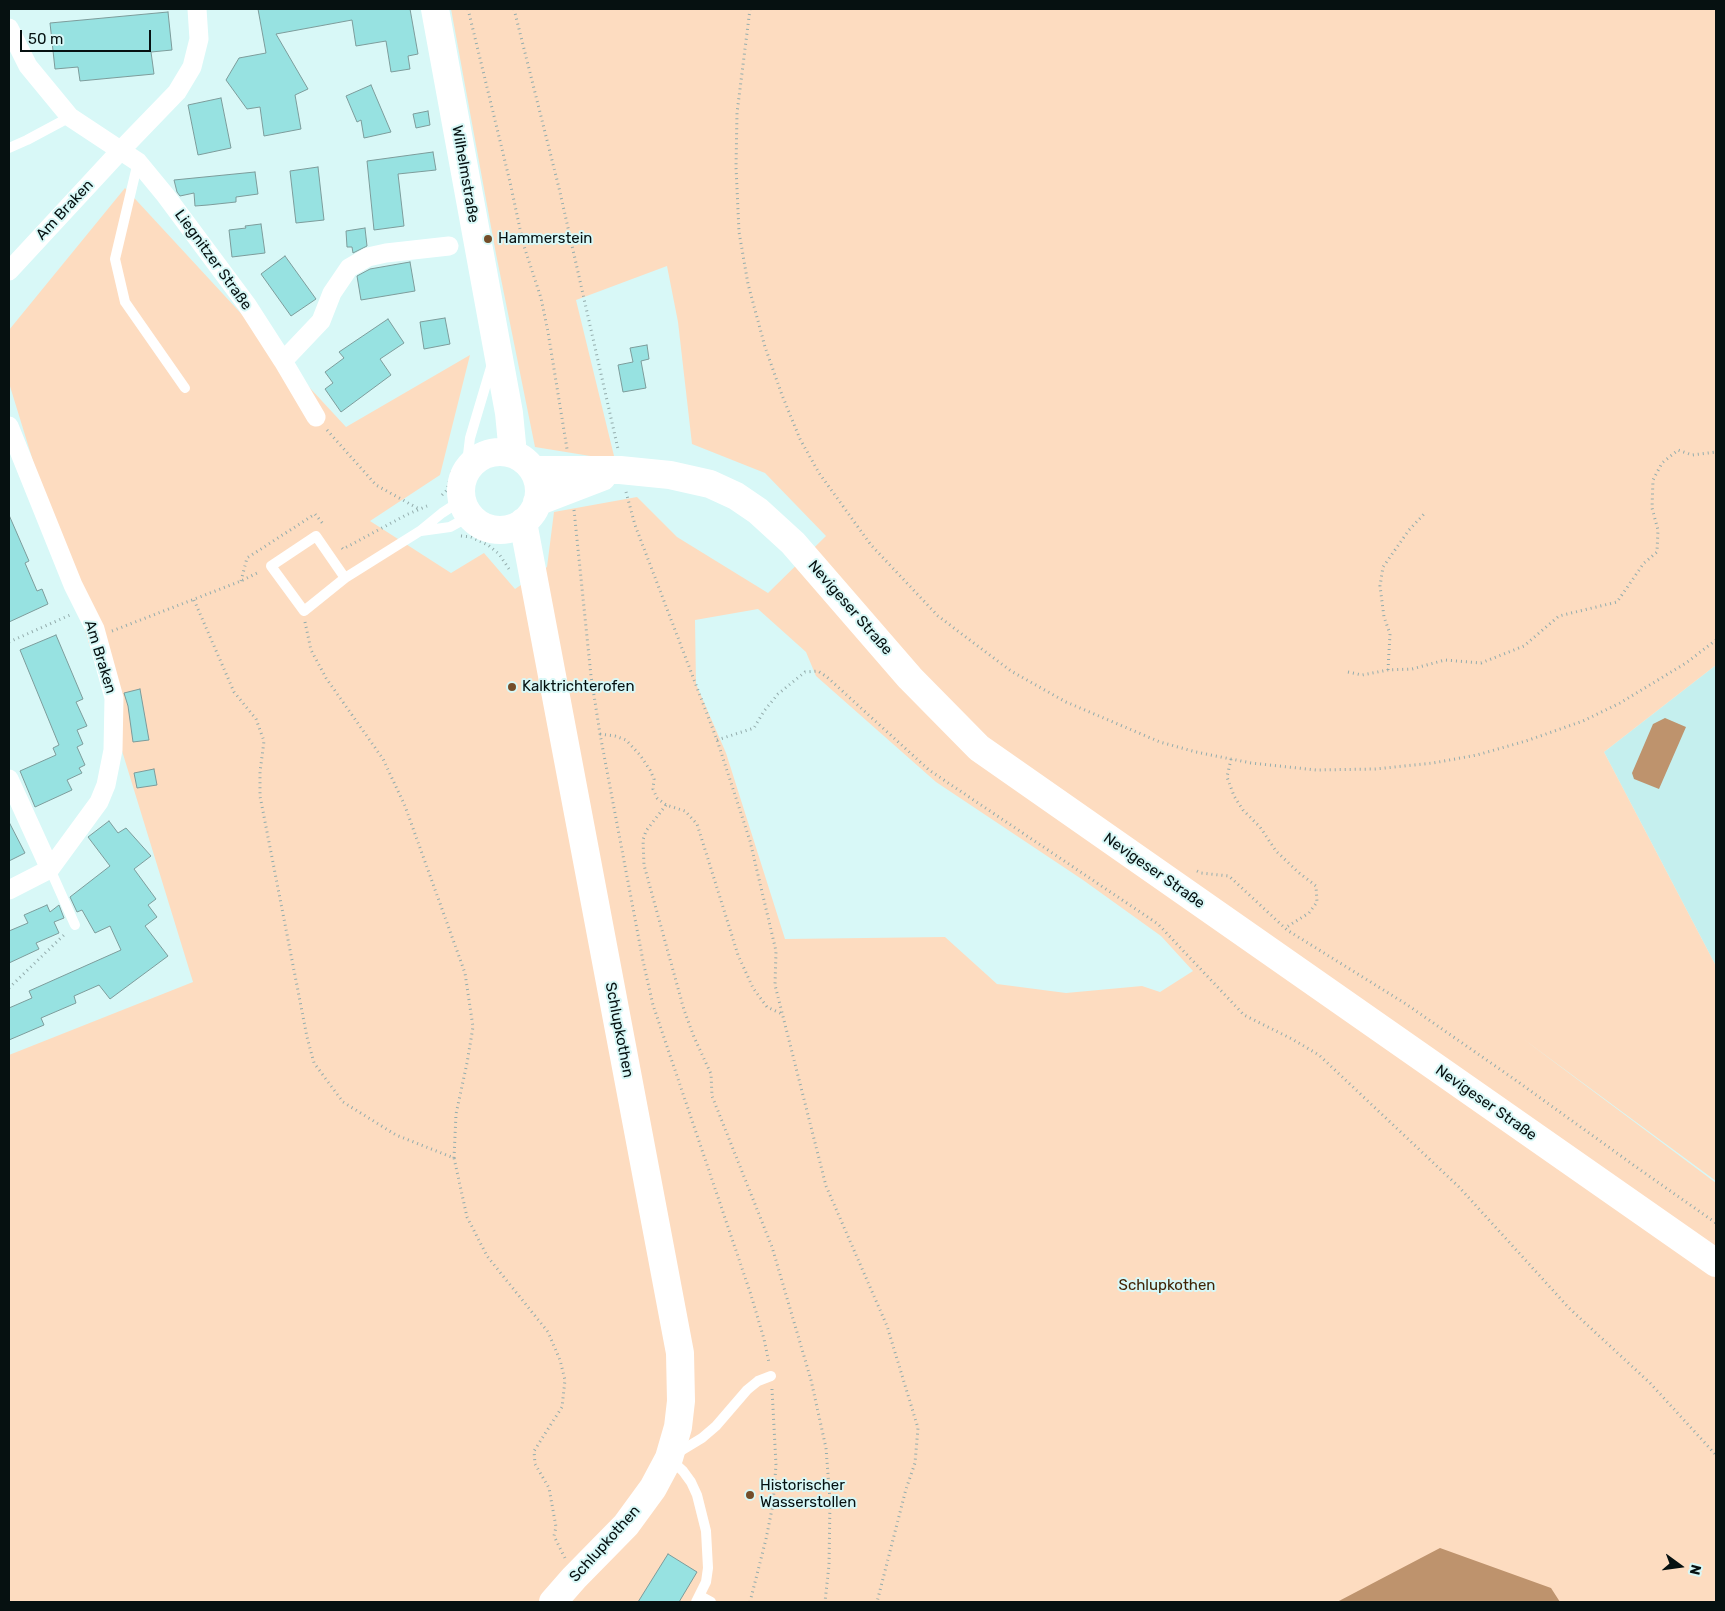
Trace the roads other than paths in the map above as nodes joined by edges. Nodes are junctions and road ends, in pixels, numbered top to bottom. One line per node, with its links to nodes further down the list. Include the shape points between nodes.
1 (197, 9): 6 (street, via 199,39 192,67 177,92)
2 (435, 9): 10 (main road, Wilhelmstraße)
3 (9, 28): 4 (street, Liegnitzer Straße, via 28,66)
4 (70, 116): 5 (lane); 6 (street, Liegnitzer Straße)
5 (9, 148)
6 (121, 150): 7 (street, Liegnitzer Straße); 9 (street, Am Braken)
7 (138, 162): 11 (street, Liegnitzer Straße, via 241,296); 12 (lane, via 115,259 125,302)
8 (450, 246): 11 (street, via 386,253 368,257 349,268 332,293 321,321)
9 (9, 271)
10 (498, 359): 15 (main road, Wilhelmstraße); 16 (lane)
11 (283, 361): 13 (street, Liegnitzer Straße)
12 (185, 388)
13 (316, 417)
14 (9, 426): 23 (street, Am Braken, via 97,636 114,698 113,750 106,785 99,802)
15 (519, 462): 16 (main road, via 475,460); 17 (main road, Nevigeser Straße); 18 (main road, via 539,487)
16 (460, 469): 19 (main road)
17 (593, 475): 18 (main road, Nevigeser Straße); 26 (main road, Nevigeser Straße, via 620,464 710,484 758,511 793,543 910,678 979,748)
18 (528, 513): 19 (main road, via 490,529); 28 (main road, Schlupkothen, via 512,545 537,602 680,1353 681,1401 678,1428)
19 (456, 514): 20 (lane); 20 (lane)
20 (420, 531): 21 (lane)
21 (345, 578): 21 (lane, via 316,536 271,566 304,611)
22 (9, 779): 23 (street)
23 (50, 869): 24 (street, Am Braken); 25 (lane)
24 (9, 890)
25 (75, 925)
26 (1716, 1263)
27 (771, 1376): 28 (lane, via 758,1381 702,1438)
28 (669, 1458): 29 (lane, via 691,1482 706,1531 708,1568); 30 (main road, Schlupkothen, via 653,1488 626,1525)
29 (698, 1599): 31 (lane)
30 (553, 1602)
31 (711, 1602)

